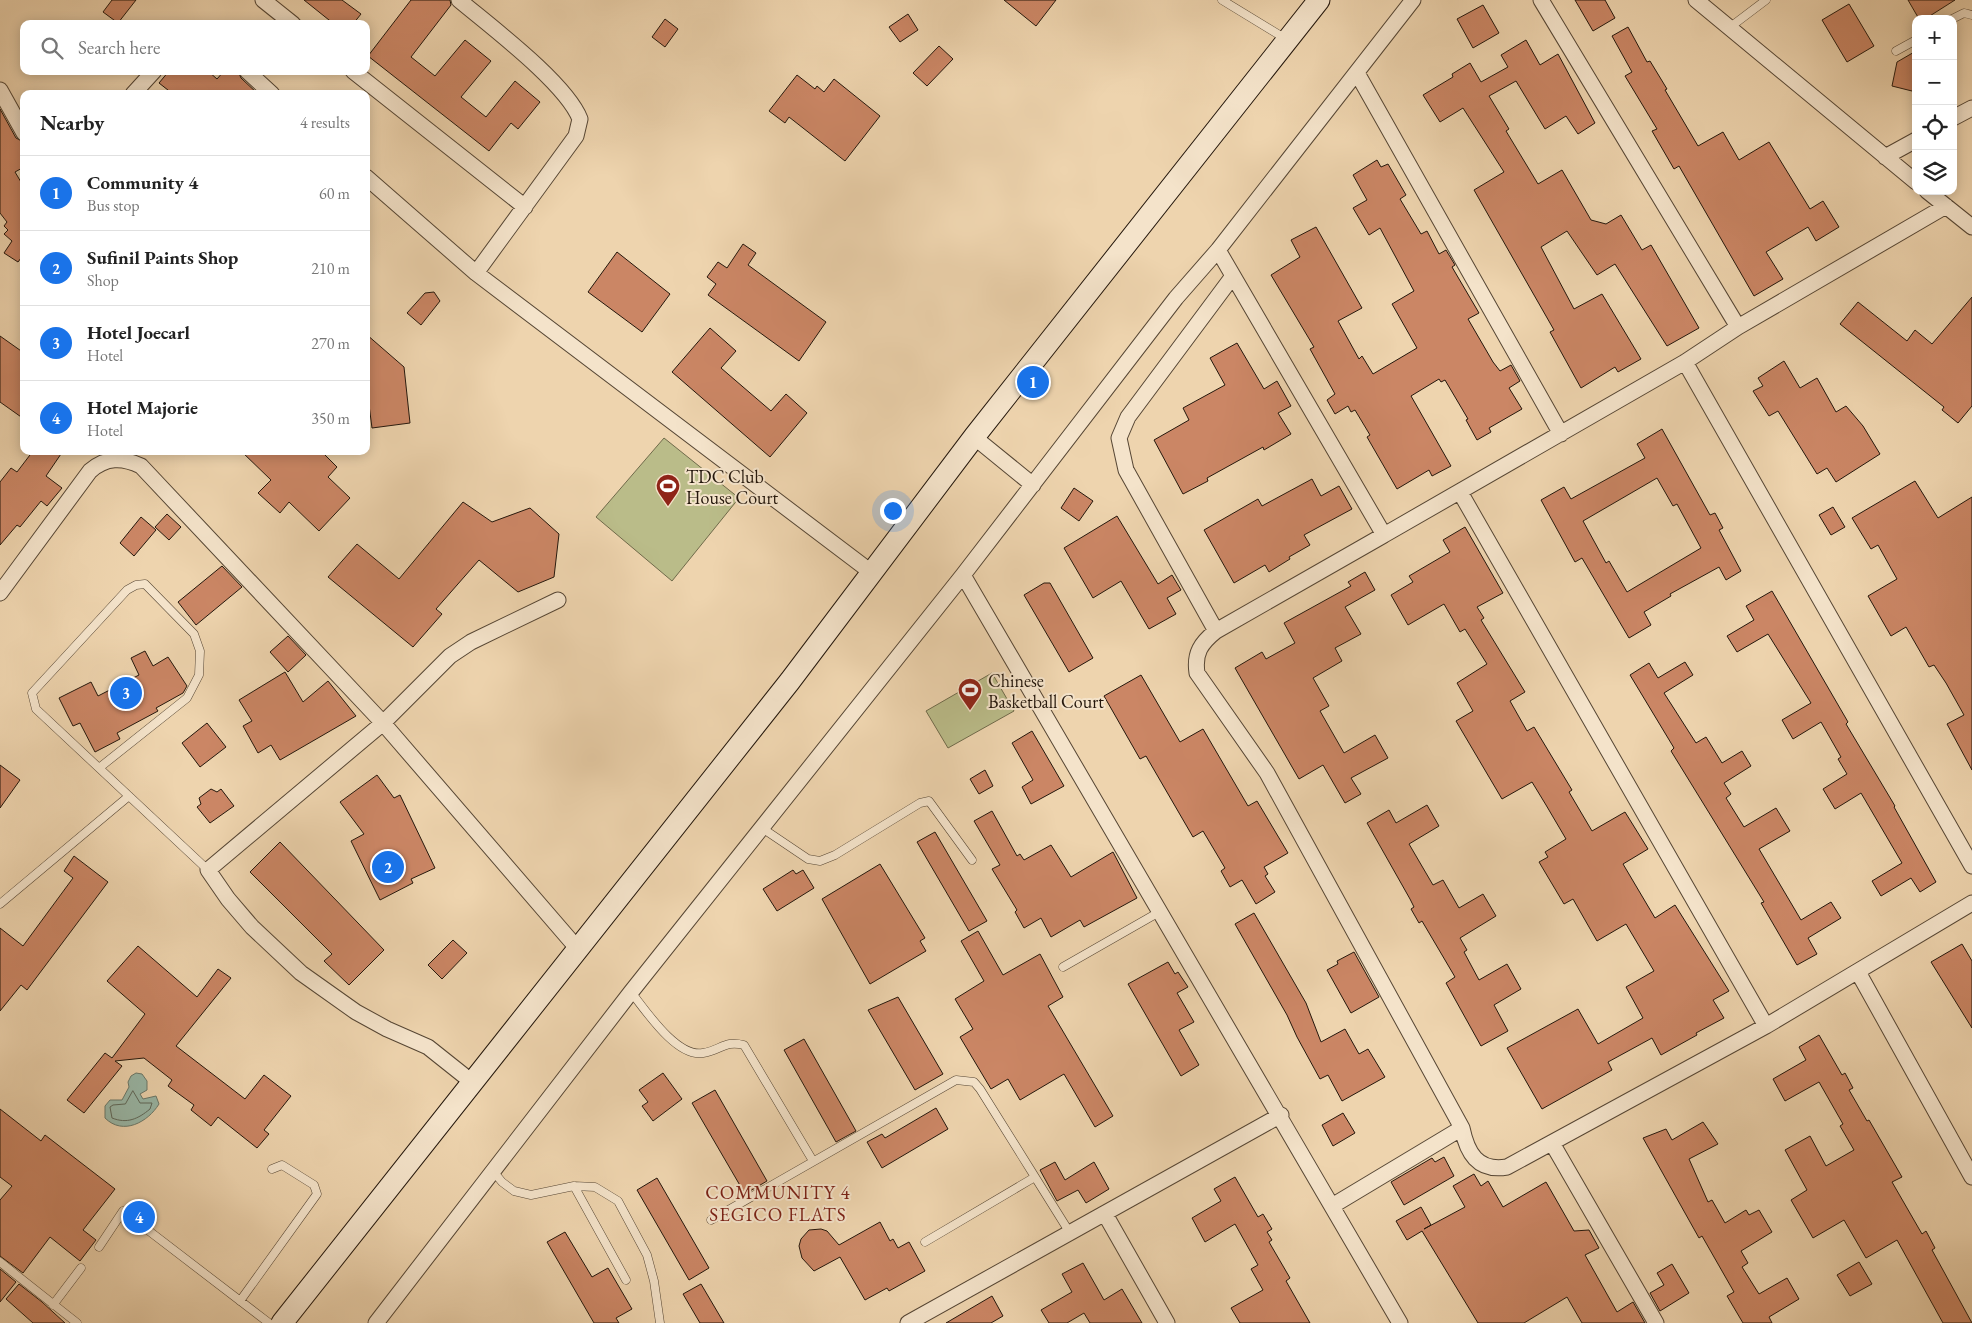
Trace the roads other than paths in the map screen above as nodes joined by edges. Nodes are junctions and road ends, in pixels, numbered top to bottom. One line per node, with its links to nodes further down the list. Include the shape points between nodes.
1 (263, 0): 11 (street)
2 (459, 0): 31 (street, via 533,62 572,104 580,119 576,136)
3 (1222, 0): 13 (lane)
4 (1319, 0): 13 (main road)
5 (1413, 0): 16 (street)
6 (1541, 0): 37 (street)
7 (1696, 0): 12 (street)
8 (1766, 0): 12 (lane)
9 (1972, 14): 10 (lane)
10 (1957, 16)
11 (288, 20)
12 (1729, 28): 27 (street)
13 (1288, 40): 40 (main road)
14 (1912, 42): 15 (lane)
15 (1896, 51)
16 (1357, 73): 34 (street); 39 (street)
17 (150, 75): 21 (street)
18 (251, 75): 22 (street)
19 (358, 75): 31 (street)
20 (0, 90): 25 (street)
21 (137, 90)
22 (268, 90)
23 (1972, 108): 24 (street)
24 (1957, 116)
25 (20, 126)
26 (1912, 142): 27 (street)
27 (1885, 157): 28 (street)
28 (1912, 179)
29 (370, 180): 35 (street)
30 (1932, 195): 32 (street)
31 (525, 206): 35 (street)
32 (1946, 206): 33 (street); 37 (street)
33 (1972, 226)
34 (1218, 250): 36 (street); 41 (street, via 1176,298)
35 (476, 273): 44 (street)
36 (1233, 276): 43 (street); 48 (street, via 1128,417 1118,438 1126,470)
37 (1738, 327): 38 (street)
38 (1685, 362): 39 (street); 54 (street)
39 (1561, 434): 42 (street)
40 (974, 437): 41 (street); 44 (main road)
41 (1032, 485): 45 (street)
42 (1460, 492): 43 (street); 63 (street)
43 (1384, 536): 48 (street)
44 (871, 572): 59 (main road, via 790,680)
45 (963, 575): 52 (street); 58 (street)
46 (0, 593): 49 (street, via 90,470 109,460 128,460 141,466)
47 (558, 600): 49 (street, via 471,642 450,656)
48 (1216, 631): 66 (street, via 1201,644 1195,661 1197,672 1267,773)
49 (383, 723): 55 (street); 59 (street)
50 (99, 768): 50 (lane, via 187,698 199,675 200,651 194,634 145,584 136,584 127,590 32,693 36,709); 51 (lane)
51 (129, 796): 55 (lane); 57 (lane)
52 (762, 828): 53 (lane, via 808,859 820,861 920,802 929,801); 62 (street)
53 (972, 860)
54 (1972, 866)
55 (208, 870): 64 (street, via 252,927 301,974 387,1030 428,1047)
56 (1972, 903): 61 (street)
57 (0, 904)
58 (1161, 911): 60 (lane); 65 (street)
59 (577, 948): 64 (main road)
60 (1063, 967)
61 (1858, 972): 63 (street); 72 (street)
62 (631, 992): 68 (lane, via 661,1029 687,1052 703,1053 732,1042 744,1045); 70 (street)
63 (1766, 1026): 67 (street)
64 (472, 1082): 87 (main road)
65 (1281, 1115): 74 (street); 75 (street)
66 (1462, 1128): 67 (street, via 1472,1156 1496,1169 1507,1167); 74 (street)
67 (1552, 1143): 93 (street)
68 (812, 1161): 71 (lane, via 956,1080 964,1079 974,1082 980,1089); 76 (lane)
69 (272, 1169): 83 (lane, via 282,1165 314,1185 318,1194)
70 (494, 1171): 73 (lane, via 514,1191 530,1195); 88 (street)
71 (1035, 1176): 77 (lane); 78 (lane)
72 (1972, 1176)
73 (574, 1186): 82 (lane); 89 (lane, via 595,1187 618,1201 647,1255)
74 (1332, 1206): 92 (street)
75 (1105, 1214): 77 (street); 91 (street)
76 (710, 1220)
77 (1070, 1233): 90 (street)
78 (925, 1242)
79 (99, 1247): 83 (lane, via 123,1211)
80 (0, 1262): 84 (lane)
81 (81, 1268): 84 (lane)
82 (626, 1280)
83 (240, 1301): 86 (lane)
84 (53, 1305): 85 (lane)
85 (76, 1323)
86 (269, 1323)
87 (282, 1323)
88 (376, 1323)
89 (660, 1323)
90 (908, 1323)
91 (1167, 1323)
92 (1400, 1323)
93 (1656, 1323)

